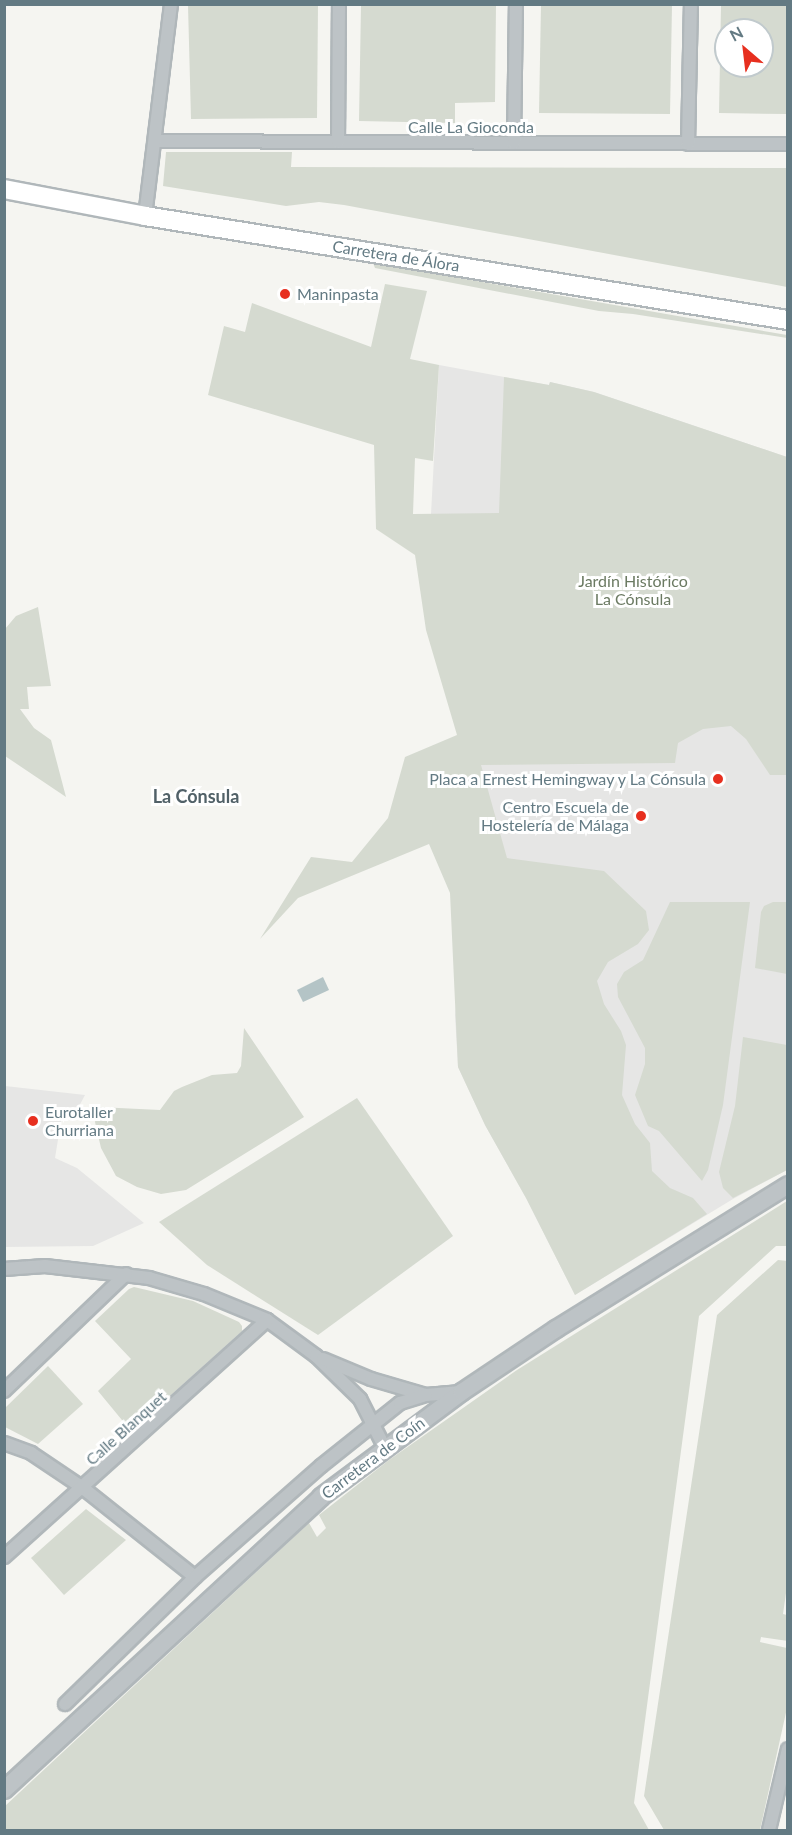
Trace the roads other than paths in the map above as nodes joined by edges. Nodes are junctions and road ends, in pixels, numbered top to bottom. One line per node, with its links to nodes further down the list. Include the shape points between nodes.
1 (171, 4): 5 (street)
2 (339, 4): 6 (street)
3 (516, 4): 7 (street)
4 (691, 4): 8 (street)
5 (155, 141): 6 (street, Calle La Gioconda); 11 (street)
6 (338, 142): 7 (street, Calle La Gioconda)
7 (514, 143): 8 (street, Calle La Gioconda)
8 (688, 144): 9 (street, Calle La Gioconda)
9 (788, 144)
10 (4, 189): 11 (main road, Carretera de Álora)
11 (145, 216): 12 (main road, Carretera de Álora)
12 (788, 320)
13 (788, 1185): 19 (street, Carretera de Coín)
14 (4, 1269): 15 (street, via 45,1266)
15 (126, 1274): 16 (street, via 204,1294); 18 (street)
16 (267, 1320): 17 (street); 24 (street, Calle Blanquet)
17 (316, 1356): 20 (street, via 371,1379); 21 (street, via 360,1400)
18 (4, 1391)
19 (462, 1392): 20 (street); 23 (street, Carretera de Coín)
20 (426, 1395): 21 (street, Carretera de Coín, via 400,1403)
21 (374, 1424): 23 (street); 26 (street, Carretera de Coín)
22 (4, 1443): 24 (street, via 31,1453)
23 (385, 1448): 29 (street, Carretera de Coín, via 321,1497)
24 (83, 1488): 25 (street, Calle Blanquet); 26 (street)
25 (4, 1557)
26 (195, 1578): 27 (street, Carretera de Coín)
27 (65, 1704)
28 (788, 1749): 30 (street)
29 (4, 1790)
30 (769, 1830)

